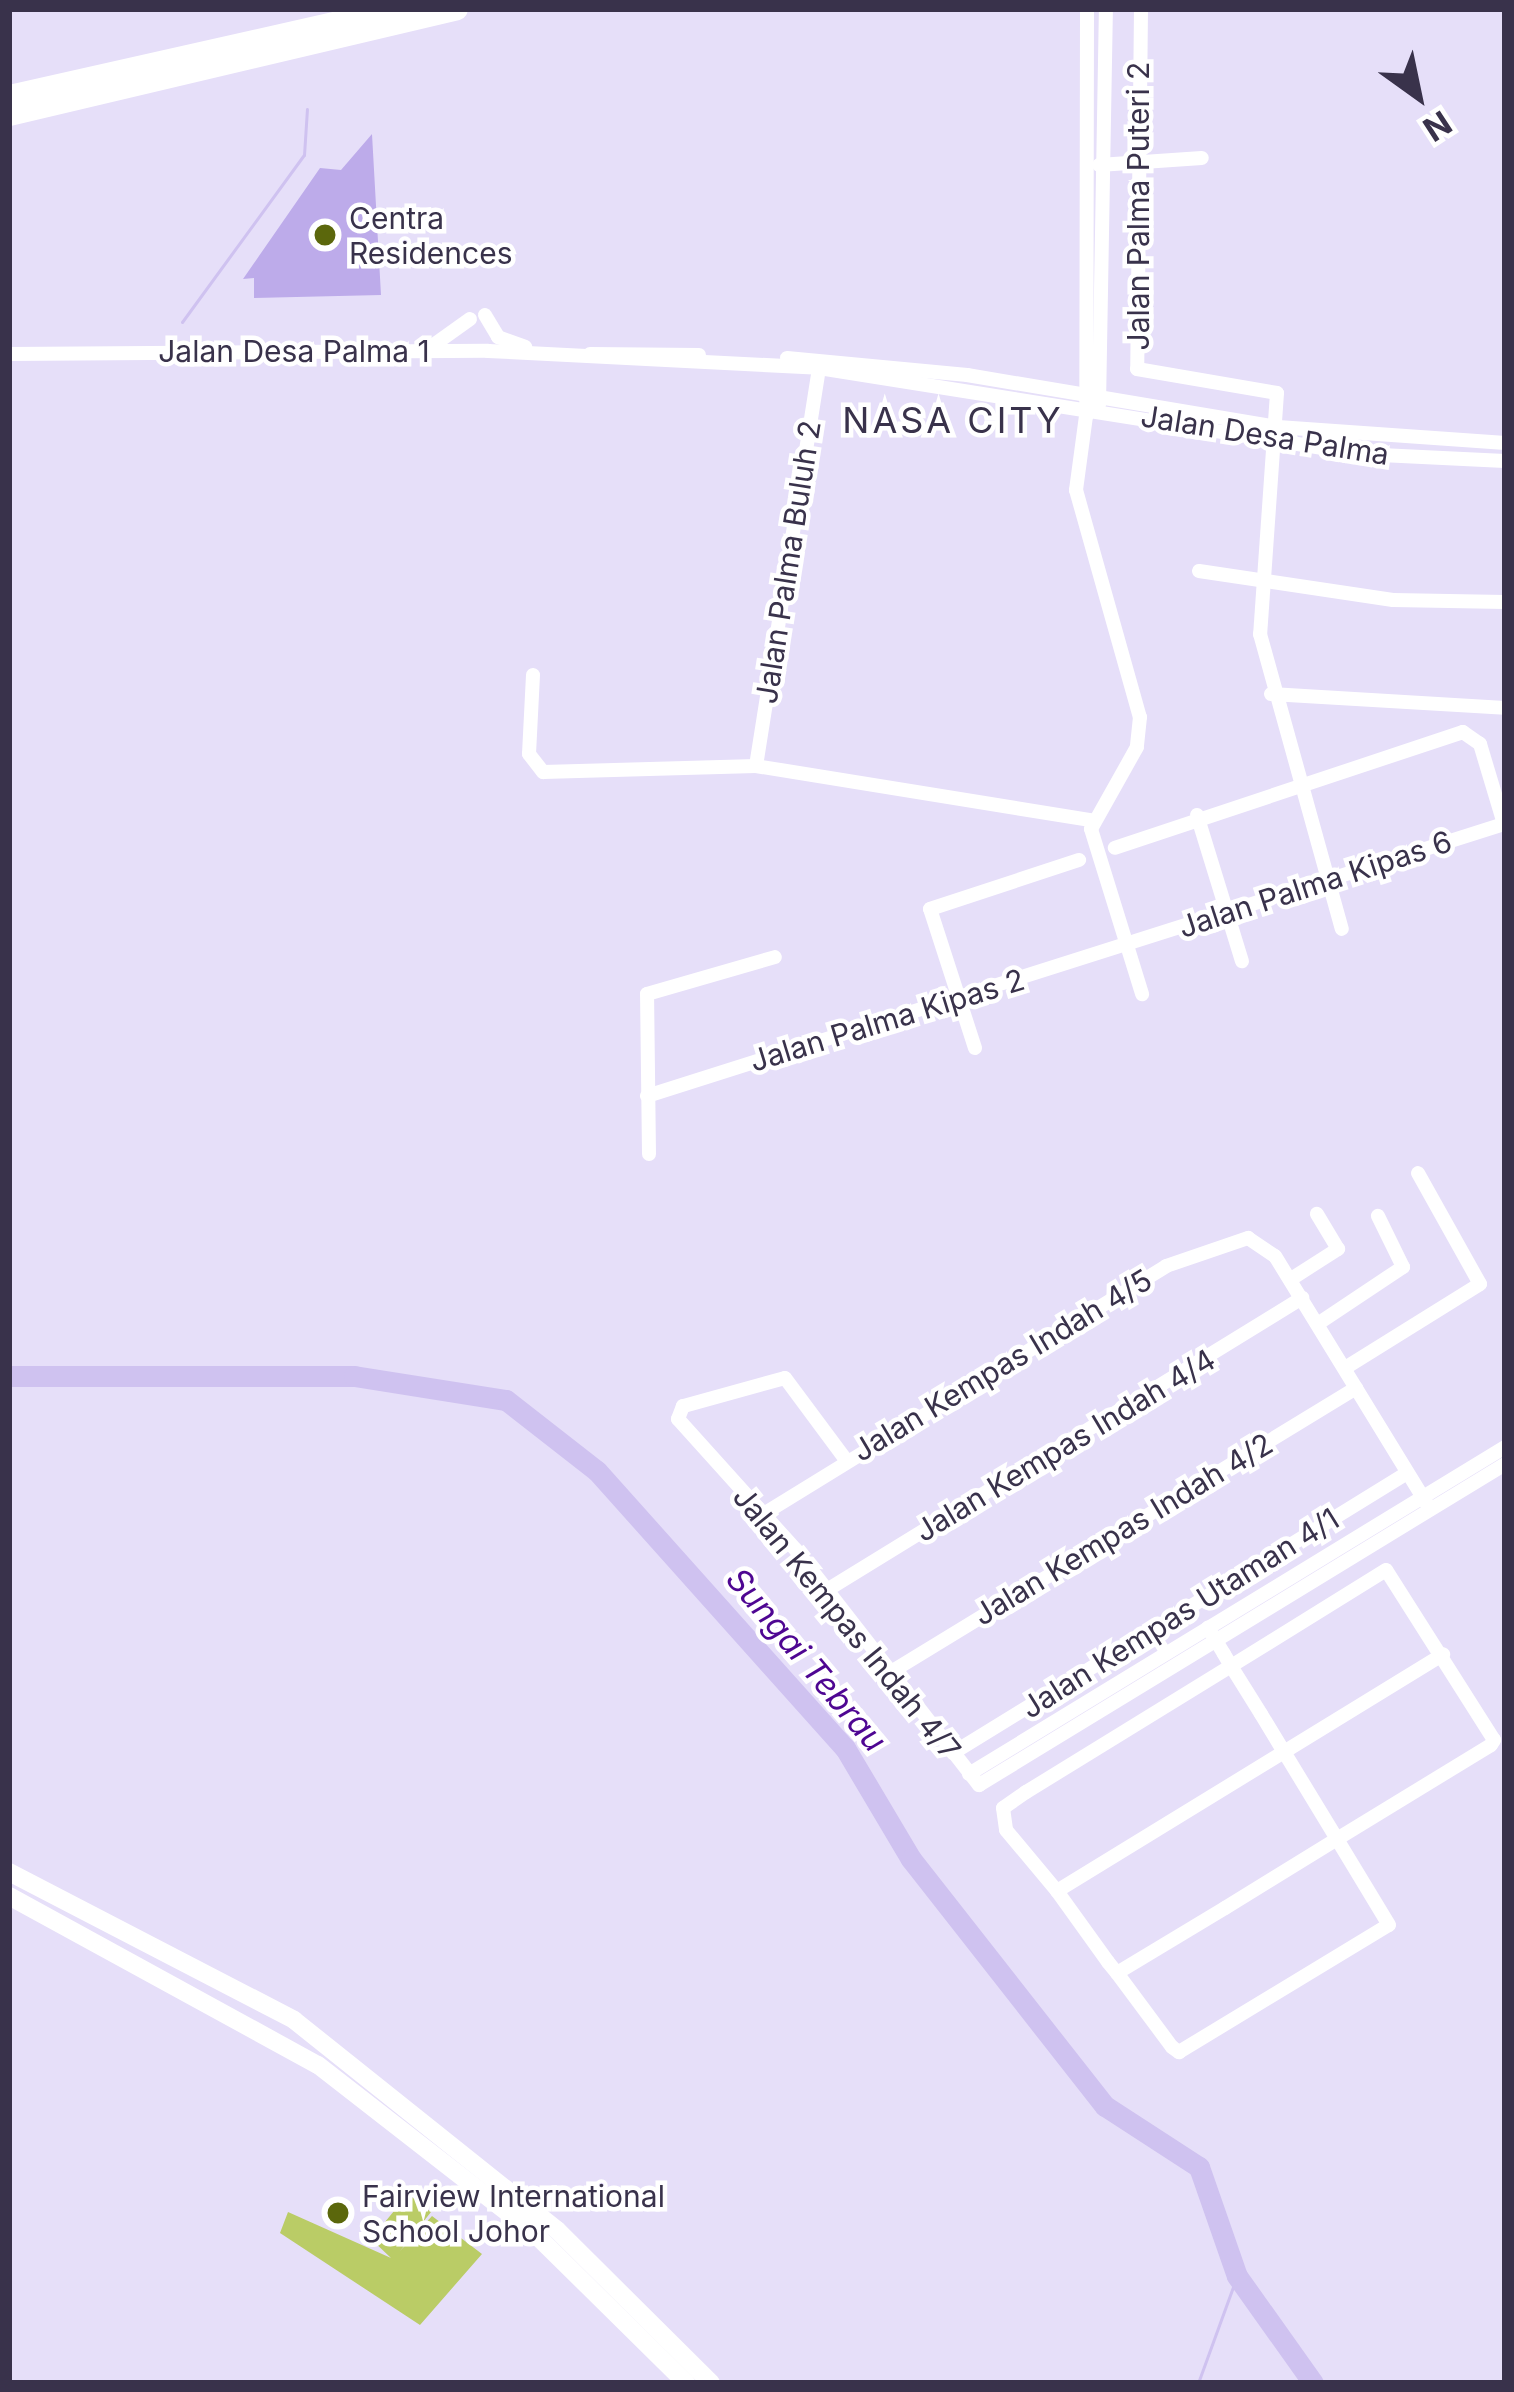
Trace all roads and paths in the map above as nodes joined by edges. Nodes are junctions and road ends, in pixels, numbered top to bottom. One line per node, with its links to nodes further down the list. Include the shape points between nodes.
1 (391, 9): 6 (highway)
2 (457, 9): 7 (highway)
3 (1088, 9): 11 (street)
4 (1106, 9): 10 (street)
5 (1141, 9): 9 (street, Jalan Palma Puteri 2)
6 (9, 94)
7 (9, 115)
8 (1202, 158): 9 (street)
9 (1138, 161): 10 (street); 17 (street, Jalan Palma Puteri 2, via 1137,369 1274,391)
10 (1107, 165): 11 (street); 16 (street)
11 (1088, 166): 16 (street)
12 (406, 351): 13 (street, Jalan Desa Palma 1); 13 (street, via 449,341 478,317 498,338); 14 (street, Jalan Desa Palma 1)
13 (542, 353): 15 (street, Jalan Desa Palma 1)
14 (9, 354)
15 (819, 364): 16 (street, Jalan Desa Palma 1); 26 (street, Jalan Palma Buluh 2)
16 (1091, 404): 17 (street, Jalan Desa Palma); 29 (street, via 1076,490 1140,717 1137,747)
17 (1277, 435): 18 (street, Jalan Desa Palma); 19 (street, Jalan Desa Palma); 21 (street)
18 (1505, 443)
19 (1505, 461)
20 (1199, 571): 21 (street)
21 (1260, 579): 22 (street, via 1393,600); 24 (street)
22 (1505, 602)
23 (533, 675): 26 (street, via 529,754 542,772)
24 (1270, 694): 25 (street, via 1373,707); 27 (street)
25 (1505, 708)
26 (756, 766): 29 (street)
27 (1295, 784): 28 (street); 30 (street, via 1462,732 1480,744); 33 (street)
28 (1197, 815): 31 (street); 34 (street)
29 (1091, 820): 36 (street)
30 (1504, 824): 33 (street, Jalan Palma Kipas 6)
31 (1115, 848)
32 (1079, 860): 40 (street, via 930,909)
33 (1326, 881): 34 (street, Jalan Palma Kipas 6); 35 (street)
34 (1227, 913): 36 (street, Jalan Palma Kipas 6); 38 (street)
35 (1342, 929)
36 (1126, 944): 39 (street); 40 (street, Jalan Palma Kipas 2)
37 (775, 957): 42 (street, via 647,994)
38 (1242, 961)
39 (1142, 994)
40 (957, 998): 41 (street); 42 (street, Jalan Palma Kipas 2)
41 (975, 1048)
42 (646, 1096): 43 (street)
43 (649, 1154)
44 (1418, 1173): 50 (street, via 1480,1284)
45 (1317, 1214): 47 (street, via 1338,1249)
46 (1378, 1216): 49 (street, via 1402,1268)
47 (1291, 1279): 48 (street); 53 (street, Jalan Kempas Indah 4/5, via 1261,1239 1166,1266)
48 (1302, 1298): 49 (street); 58 (street, Jalan Kempas Indah 4/4)
49 (1319, 1323): 50 (street)
50 (1345, 1368): 51 (street)
51 (1356, 1388): 55 (street); 63 (street, Jalan Kempas Indah 4/2)
52 (1505, 1447): 56 (street)
53 (846, 1460): 57 (street, Jalan Kempas Indah 4/5); 57 (street, Jalan Kempas Indah 4/7, via 785,1378 683,1406 678,1419)
54 (1505, 1464): 56 (street)
55 (1407, 1473): 56 (street); 65 (street, Jalan Kempas Utaman 4/1)
56 (1426, 1503): 59 (street); 60 (street)
57 (765, 1513): 58 (street, Jalan Kempas Indah 4/7)
58 (827, 1590): 63 (street, Jalan Kempas Indah 4/7)
59 (1208, 1628): 60 (street); 66 (street)
60 (1218, 1643): 62 (street); 66 (street, via 983,1785)
61 (1443, 1654): 62 (street, via 1386,1570); 64 (street); 67 (street, via 1494,1740)
62 (1232, 1666): 64 (street); 69 (street, via 1010,1802 1000,1822)
63 (891, 1672): 65 (street, Jalan Kempas Indah 4/7)
64 (1284, 1752): 67 (street); 69 (street)
65 (953, 1753): 66 (street, Jalan Kempas Indah 4/7)
66 (969, 1774)
67 (1336, 1839): 71 (street); 71 (street, via 1389,1925 1190,2050 1172,2047)
68 (9, 1872): 72 (main road, via 276,2009)
69 (1057, 1891): 71 (street)
70 (9, 1896): 73 (main road)
71 (1117, 1973)
72 (330, 2048): 73 (main road); 75 (main road, via 557,2230)
73 (318, 2066): 74 (main road, via 534,2233)
74 (686, 2383)
75 (711, 2383)

